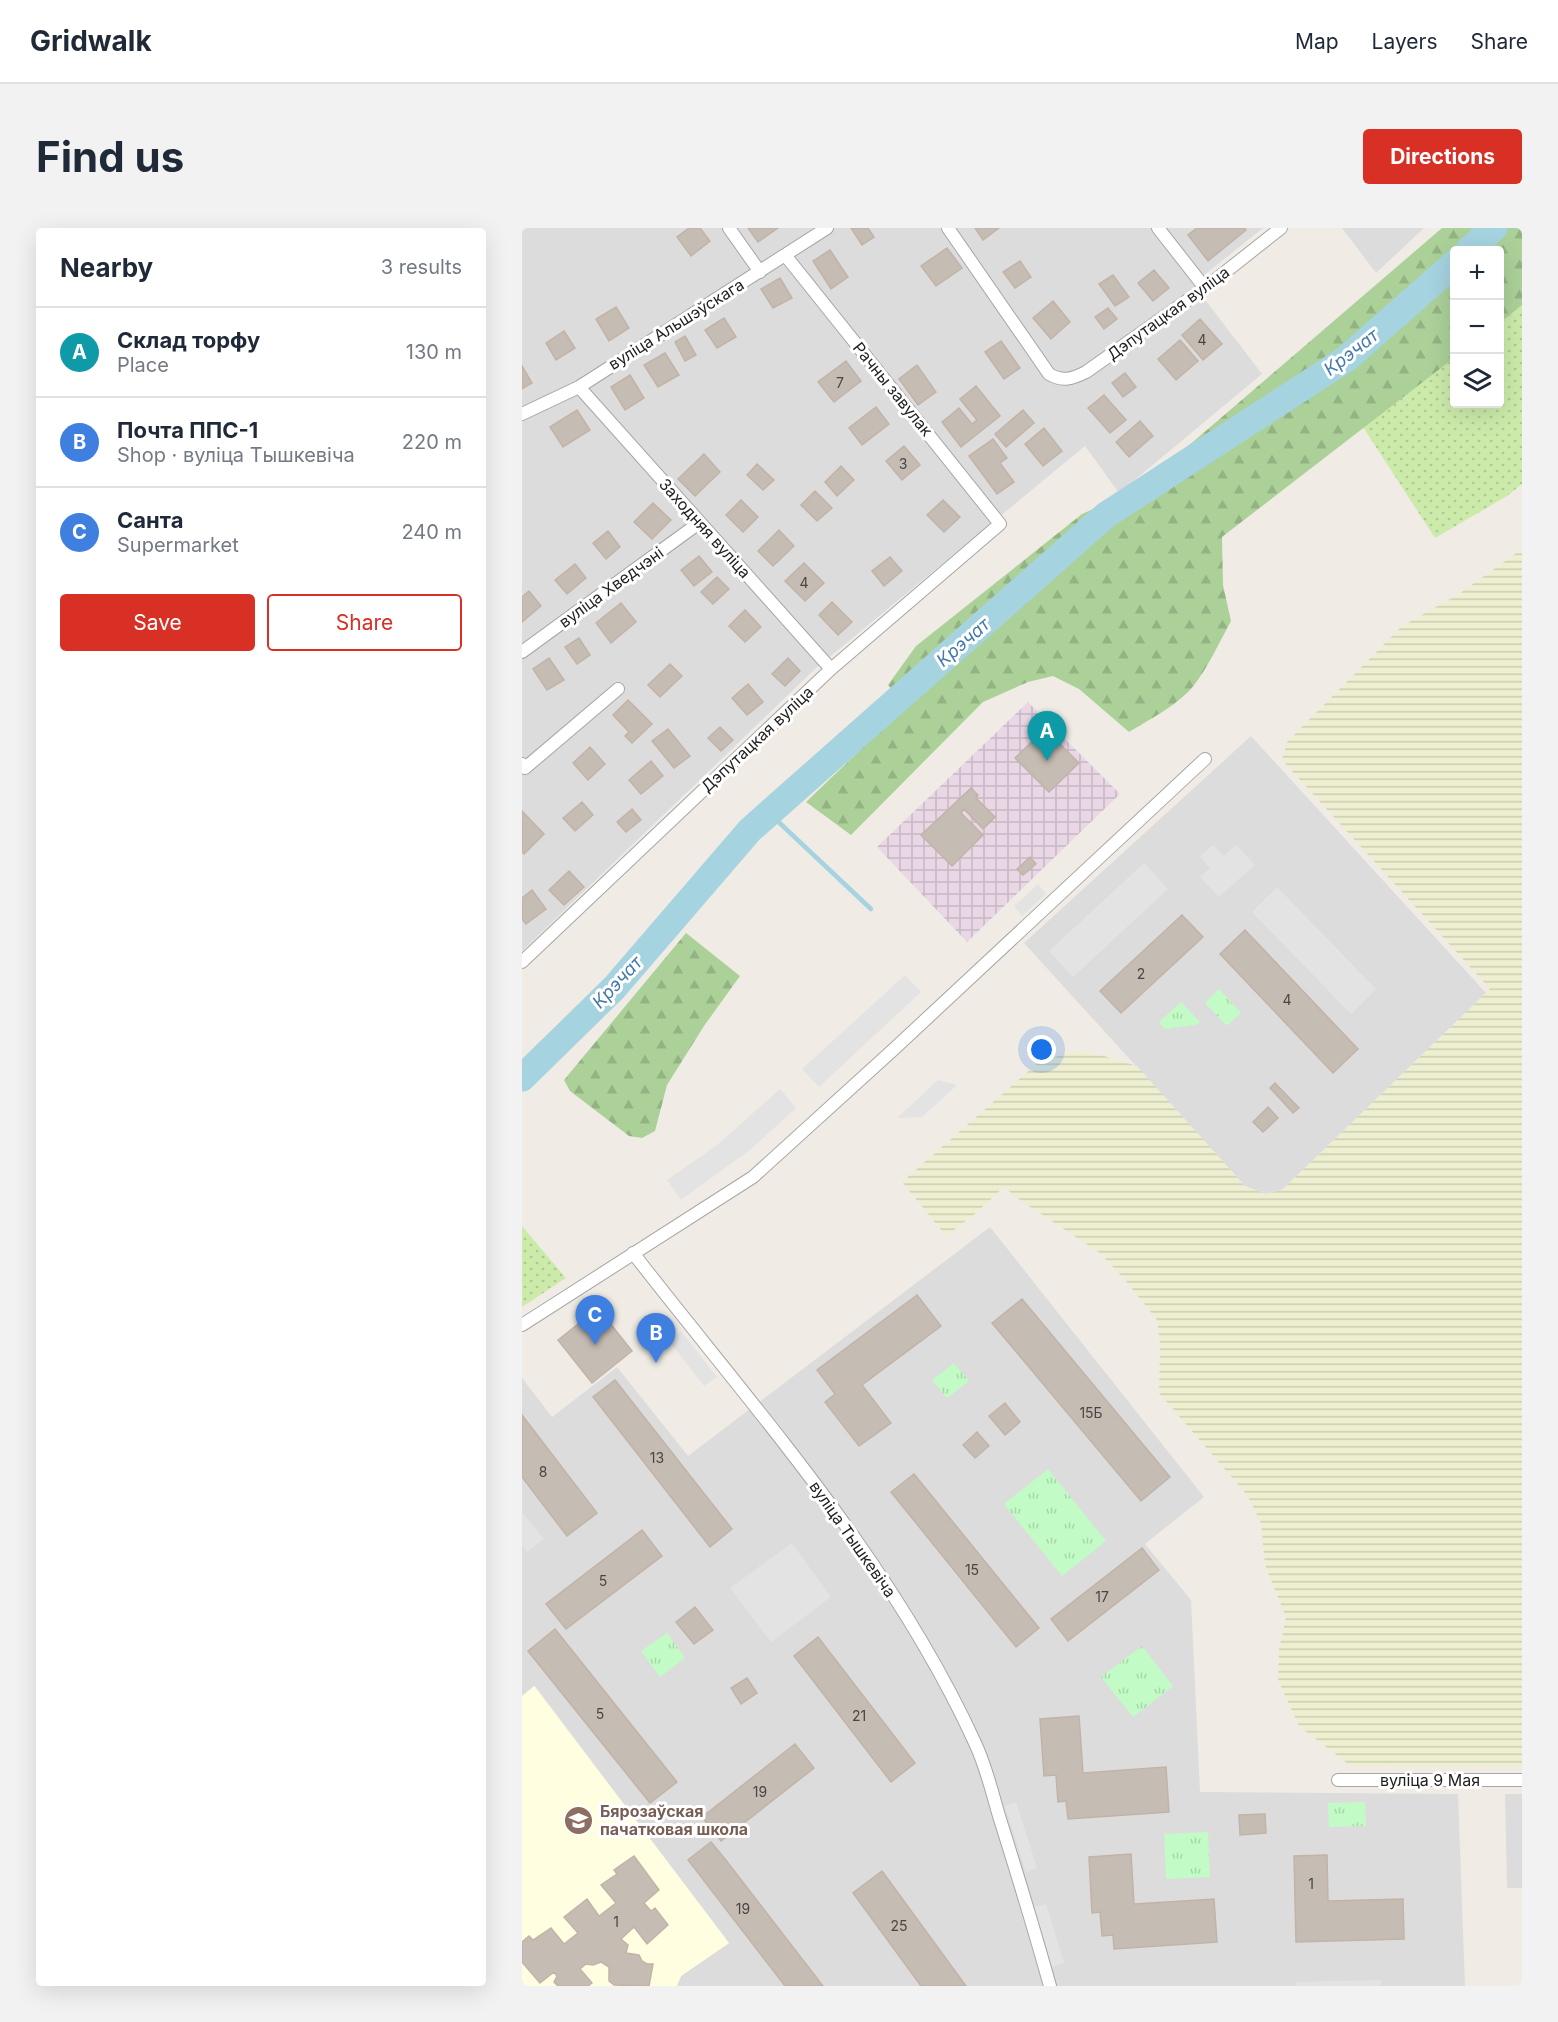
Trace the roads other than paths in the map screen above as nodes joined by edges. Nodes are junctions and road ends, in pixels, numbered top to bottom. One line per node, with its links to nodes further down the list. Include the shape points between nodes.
1 (729, 228): 7 (street)
2 (827, 228): 6 (street, вуліца Альшэўскага)
3 (948, 228): 8 (street, Дэпутацкая вуліца, via 1049,374 1058,379 1067,380 1086,372)
4 (1158, 228): 8 (street)
5 (1281, 228): 8 (street, Дэпутацкая вуліца)
6 (785, 255): 7 (street, вуліца Альшэўскага); 12 (street, Рачны завулак)
7 (760, 272): 9 (street, вуліца Альшэўскага)
8 (1205, 288)
9 (579, 387): 10 (street, вуліца Альшэўскага); 11 (street, Заходняя вуліца)
10 (522, 414)
11 (699, 523): 13 (street, вуліца Хведчэні); 14 (street, Заходняя вуліца)
12 (1000, 524): 14 (street, Дэпутацкая вуліца)
13 (522, 652)
14 (831, 669): 18 (street, Дэпутацкая вуліца)
15 (618, 689): 17 (street)
16 (1205, 759): 19 (street, via 753,1177)
17 (523, 767)
18 (522, 962)
19 (633, 1253): 20 (street); 23 (street, вуліца Тышкевіча, via 837,1514 897,1601 957,1703 977,1746)
20 (522, 1325)
21 (1338, 1780): 22 (street, вуліца 9 Мая)
22 (1522, 1780)
23 (1050, 1986)

